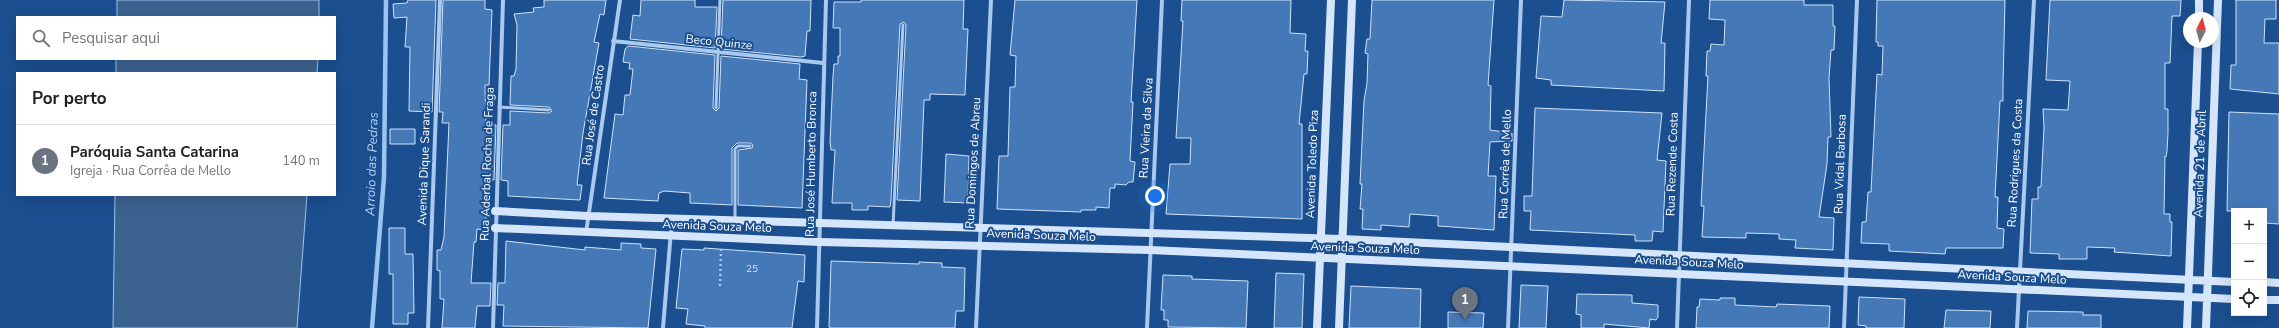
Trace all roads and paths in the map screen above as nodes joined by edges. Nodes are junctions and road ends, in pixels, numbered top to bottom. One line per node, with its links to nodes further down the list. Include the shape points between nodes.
1 (440, 0): 64 (street, Avenida Dique Sarandi)
2 (503, 0): 22 (street, Rua Aderbal Rocha de Fraga)
3 (620, 0): 18 (street, Rua José de Castro)
4 (720, 0): 20 (lane)
5 (826, 0): 21 (street, Rua José Humberto Bronca)
6 (991, 0): 32 (street, Rua Domingos de Abreu)
7 (1162, 0): 34 (street, Rua Vieira da Silva)
8 (1331, 0): 38 (street, Avenida Toledo Piza)
9 (1352, 0): 39 (street)
10 (1521, 0): 42 (street, Rua Corrêa de Mello)
11 (1689, 0): 44 (street, Rua Rezende Costa)
12 (1857, 0): 47 (street, Rua Vidal Barbosa)
13 (2034, 0): 49 (street, Rua Rodrigues da Costa)
14 (2200, 0): 16 (street)
15 (2218, 0): 53 (street, Avenida 21 de Abril)
16 (2199, 12)
17 (903, 25): 31 (lane)
18 (613, 41): 20 (street, Beco Quinze); 27 (street, Rua José de Castro)
19 (2198, 48): 51 (street, Avenida 21 de Abril)
20 (719, 52): 21 (street, Beco Quinze); 23 (lane)
21 (823, 63): 30 (street, Rua José Humberto Bronca)
22 (499, 107): 24 (lane); 26 (street, Rua Aderbal Rocha de Fraga)
23 (716, 108)
24 (549, 110)
25 (750, 146): 29 (lane, via 738,146 735,149)
26 (495, 211): 27 (street, Avenida Souza Melo); 33 (street, Rua Aderbal Rocha de Fraga)
27 (588, 216): 28 (street, Avenida Souza Melo); 35 (street, Rua José de Castro)
28 (672, 219): 29 (street, Avenida Souza Melo); 36 (street)
29 (735, 221): 30 (street, Avenida Souza Melo)
30 (819, 223): 31 (street, Avenida Souza Melo); 40 (street, Rua José Humberto Bronca)
31 (893, 225): 32 (street, Avenida Souza Melo)
32 (979, 227): 34 (street, Avenida Souza Melo); 41 (street, Rua Domingos de Abreu)
33 (495, 228): 35 (street, Avenida Souza Melo); 65 (street, Rua Aderbal Rocha de Fraga)
34 (1150, 232): 38 (street, Avenida Souza Melo); 43 (street, Rua Vieira da Silva)
35 (586, 233): 36 (street, Avenida Souza Melo)
36 (671, 237): 37 (street, Avenida Souza Melo); 66 (street)
37 (722, 239): 40 (street, Avenida Souza Melo); 57 (path)
38 (1321, 239): 39 (street, Avenida Souza Melo); 45 (street, Avenida Toledo Piza)
39 (1342, 239): 42 (street, Avenida Souza Melo); 46 (street)
40 (820, 242): 41 (street, Avenida Souza Melo); 67 (street, Rua José Humberto Bronca)
41 (979, 245): 43 (street, Avenida Souza Melo); 68 (street, Rua Domingos de Abreu)
42 (1512, 246): 44 (street, Avenida Souza Melo); 48 (street, Rua Corrêa de Mello)
43 (1150, 250): 45 (street, Avenida Souza Melo); 69 (street, Rua Vieira da Silva)
44 (1678, 254): 47 (street, Avenida Souza Melo); 50 (street, Rua Rezende Costa)
45 (1321, 258): 46 (street, Avenida Souza Melo); 70 (street, Avenida Toledo Piza)
46 (1342, 259): 48 (street, Avenida Souza Melo); 71 (street)
47 (1846, 262): 49 (street, Avenida Souza Melo); 52 (street, Rua Vidal Barbosa)
48 (1511, 267): 50 (street, Avenida Souza Melo); 72 (street, Rua Corrêa de Mello)
49 (2019, 271): 51 (street, Avenida Souza Melo); 58 (street, Rua Rodrigues da Costa)
50 (1678, 274): 52 (street, Avenida Souza Melo); 73 (street, Rua Rezende Costa)
51 (2189, 280): 53 (street, Avenida Souza Melo); 59 (street, Avenida 21 de Abril)
52 (1845, 281): 58 (street, Avenida Souza Melo); 74 (street, Rua Vidal Barbosa)
53 (2208, 281): 54 (street, Avenida Souza Melo); 60 (street, Avenida 21 de Abril)
54 (2231, 282)
55 (2267, 282): 56 (street)
56 (2279, 283)
57 (720, 286)
58 (2019, 289): 59 (street, Avenida Souza Melo); 75 (street, Rua Rodrigues da Costa)
59 (2189, 297): 60 (street, Avenida Souza Melo); 76 (street, Avenida 21 de Abril)
60 (2207, 298): 61 (street, Avenida Souza Melo); 77 (street, Avenida 21 de Abril)
61 (2231, 299)
62 (2267, 300): 63 (street)
63 (2279, 300)
64 (428, 328)
65 (493, 328)
66 (663, 328)
67 (817, 328)
68 (976, 328)
69 (1147, 328)
70 (1317, 328)
71 (1339, 328)
72 (1508, 328)
73 (1677, 328)
74 (1844, 328)
75 (2017, 328)
76 (2187, 328)
77 (2206, 328)

